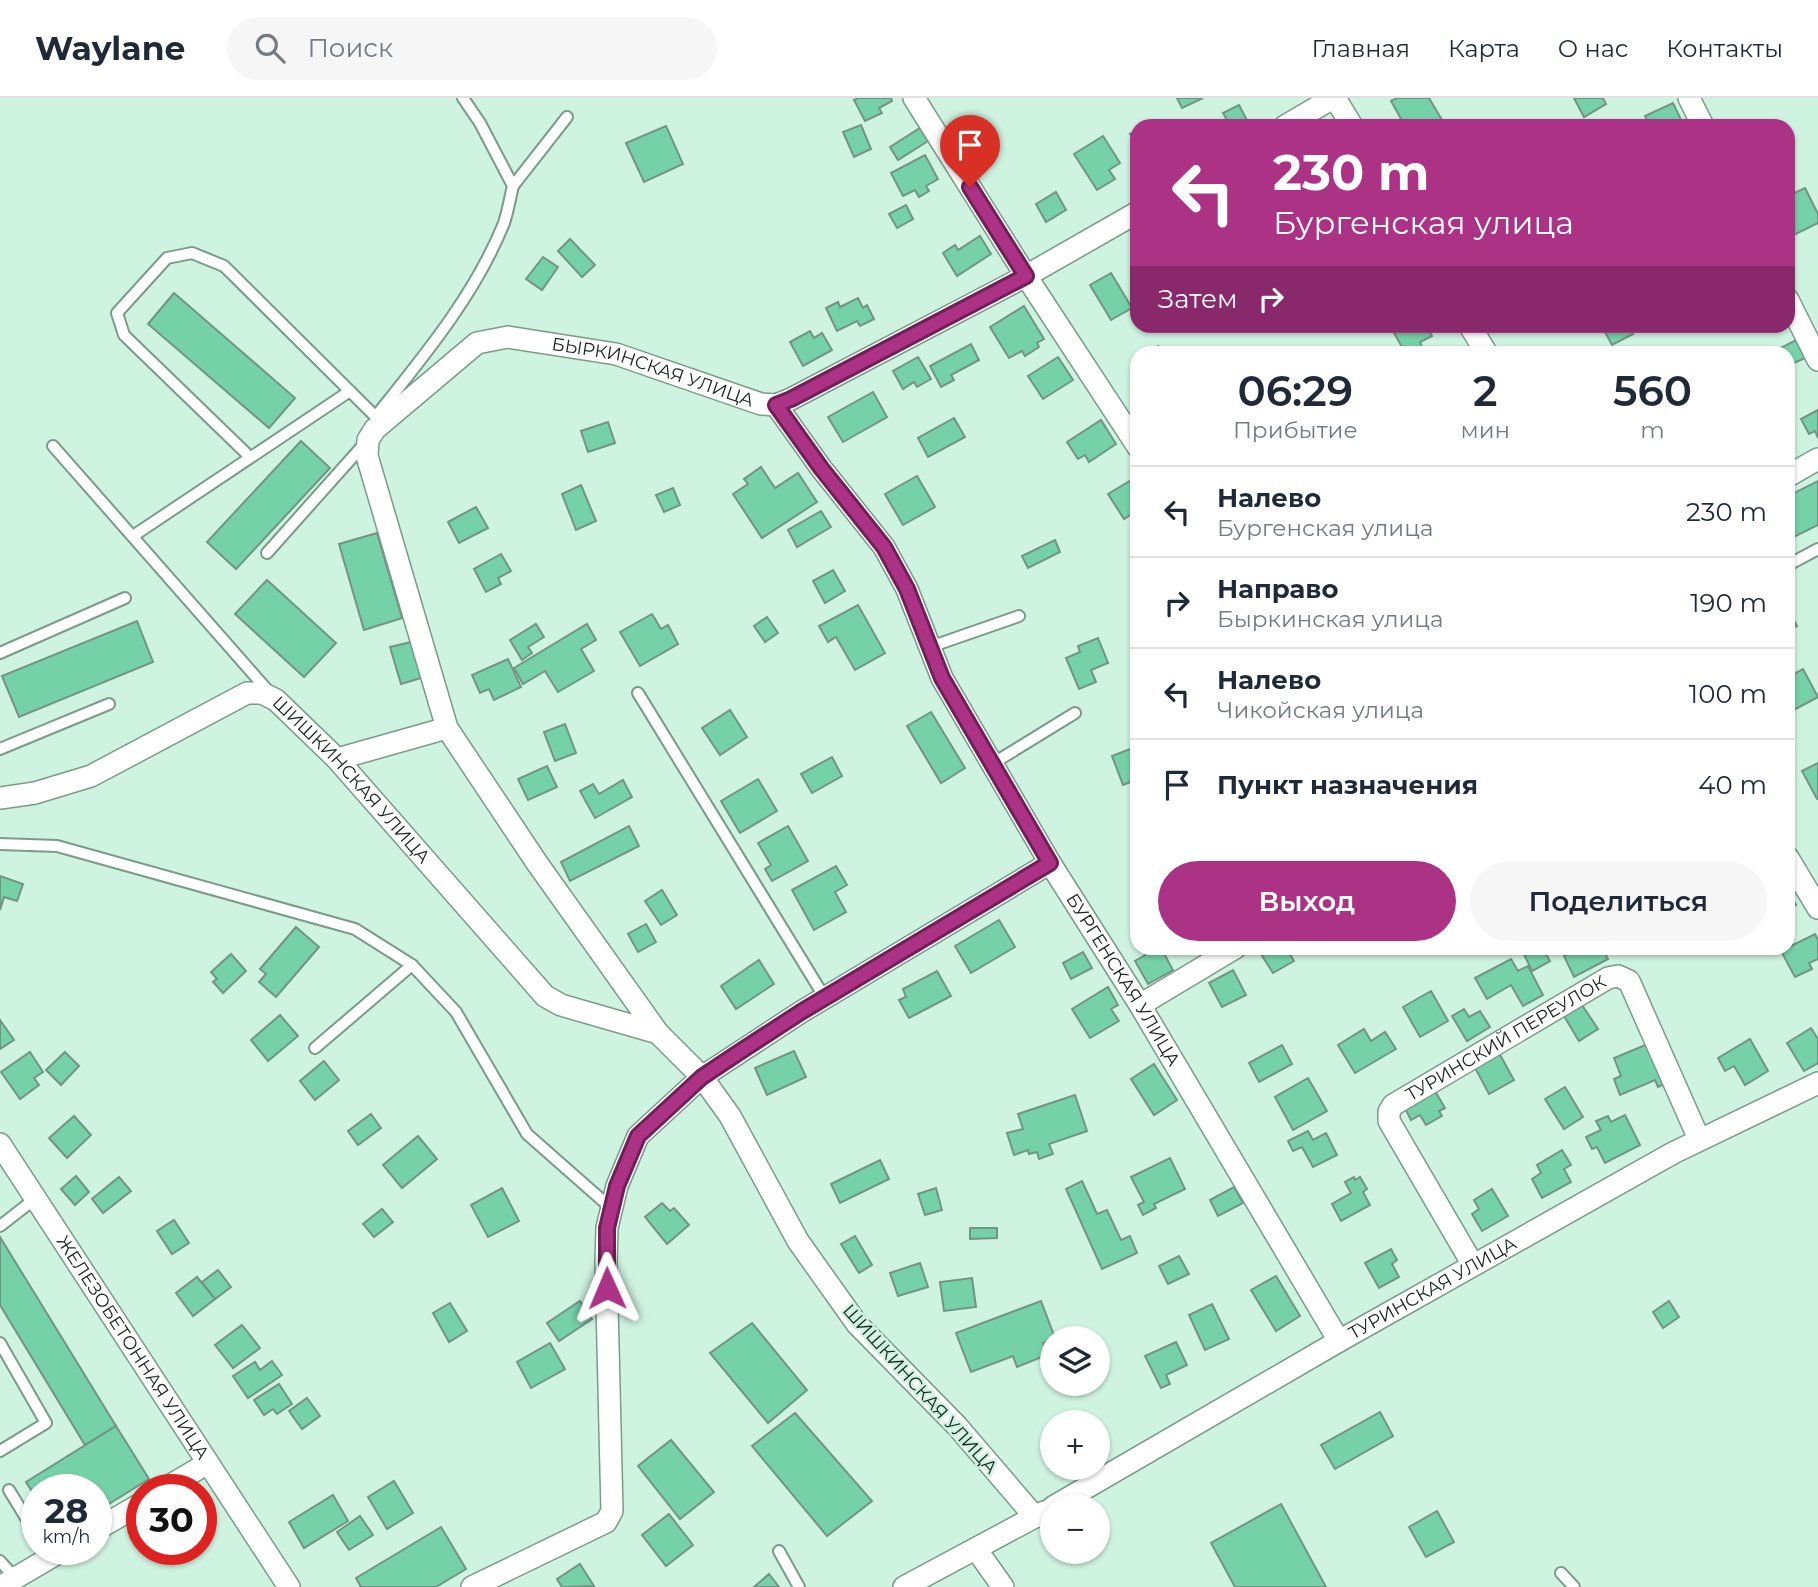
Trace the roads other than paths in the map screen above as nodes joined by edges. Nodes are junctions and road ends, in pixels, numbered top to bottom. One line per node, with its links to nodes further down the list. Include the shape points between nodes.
1 (463, 98): 9 (lane)
2 (914, 98): 11 (street)
3 (1334, 98): 6 (street); 7 (street)
4 (1689, 98): 8 (street)
5 (566, 117): 9 (lane)
6 (1297, 119)
7 (1348, 119)
8 (1700, 119)
9 (513, 186): 16 (lane, via 505,221 477,278)
10 (1130, 217): 11 (street, БЫРКИНСКАЯ УЛИЦА)
11 (1026, 276): 15 (street, БЫРКИНСКАЯ УЛИЦА); 17 (street)
12 (1795, 314): 13 (street)
13 (1818, 360)
14 (350, 391): 16 (lane); 20 (lane); 20 (lane, via 224,266 192,253 167,258 117,313 124,335)
15 (776, 405): 16 (street, БЫРКИНСКАЯ УЛИЦА, via 761,404 616,354 508,337 477,343); 29 (street, БУРГЕНСКАЯ УЛИЦА, via 884,547)
16 (379, 420): 18 (street, БЫРКИНСКАЯ УЛИЦА)
17 (1130, 435)
18 (368, 440): 25 (lane); 35 (street, ШИШКИНСКАЯ УЛИЦА, via 367,456)
19 (53, 446): 23 (lane)
20 (250, 457): 23 (lane)
21 (1818, 459): 22 (street)
22 (1795, 471)
23 (133, 536): 32 (lane)
24 (1818, 549): 26 (lane)
25 (267, 553)
26 (1795, 561)
27 (125, 598): 30 (lane)
28 (1019, 616): 29 (lane)
29 (930, 647): 38 (street, БУРГЕНСКАЯ УЛИЦА, via 942,678)
30 (0, 653)
31 (638, 693): 46 (lane)
32 (276, 700): 37 (street, ШИШКИНСКАЯ УЛИЦА); 39 (street, ШИШКИНСКАЯ УЛИЦА, via 262,693 247,693 91,776 36,793)
33 (109, 704): 36 (lane)
34 (1075, 713): 38 (lane)
35 (447, 728): 37 (street); 48 (street, ШИШКИНСКАЯ УЛИЦА)
36 (0, 750)
37 (337, 759): 48 (street, ШИШКИНСКАЯ УЛИЦА, via 545,996 561,1005)
38 (992, 764): 41 (street, БУРГЕНСКАЯ УЛИЦА)
39 (0, 798)
40 (0, 844): 45 (lane, via 57,846 355,929)
41 (1050, 863): 46 (street); 47 (street, БУРГЕНСКАЯ УЛИЦА)
42 (1795, 870): 43 (street)
43 (1818, 908)
44 (1224, 955): 47 (street)
45 (412, 965): 49 (lane); 55 (lane, via 456,1012 527,1134)
46 (825, 998): 50 (street)
47 (1140, 1005): 58 (street, БУРГЕНСКАЯ УЛИЦА)
48 (658, 1033): 50 (street, ШИШКИНСКАЯ УЛИЦА)
49 (315, 1048)
50 (702, 1077): 55 (street, via 638,1136); 65 (street, ШИШКИНСКАЯ УЛИЦА, via 730,1116 797,1241 857,1324)
51 (1818, 1083): 52 (street, ТУРИНСКАЯ УЛИЦА)
52 (1699, 1139): 57 (street, ТУРИНСКАЯ УЛИЦА); 57 (street, ТУРИНСКИЙ ПЕРЕУЛОК, via 1629,981 1608,978 1393,1105 1389,1112 1389,1121)
53 (2, 1150): 54 (street, ЖЕЛЕЗОБЕТОННАЯ УЛИЦА)
54 (36, 1198): 56 (lane); 61 (street, ЖЕЛЕЗОБЕТОННАЯ УЛИЦА)
55 (611, 1208): 75 (street, via 606,1262 612,1511 606,1522)
56 (0, 1226)
57 (1473, 1265): 58 (street, ТУРИНСКАЯ УЛИЦА)
58 (1339, 1341): 64 (street, ТУРИНСКАЯ УЛИЦА)
59 (0, 1343): 60 (lane, via 46,1423)
60 (0, 1451)
61 (208, 1463): 62 (street); 74 (street, ЖЕЛЕЗОБЕТОННАЯ УЛИЦА)
62 (189, 1474)
63 (9, 1490): 66 (lane)
64 (1074, 1494)
65 (1040, 1504)
66 (21, 1510)
67 (1040, 1513): 68 (street, ТУРИНСКАЯ УЛИЦА)
68 (976, 1549): 77 (street, ТУРИНСКАЯ УЛИЦА); 78 (street)
69 (779, 1551): 76 (lane)
70 (0, 1561): 73 (lane)
71 (36, 1565): 73 (street)
72 (1561, 1573): 79 (lane)
73 (12, 1584)
74 (289, 1587)
75 (472, 1587)
76 (799, 1587)
77 (904, 1587)
78 (1003, 1587)
79 (1574, 1587)

